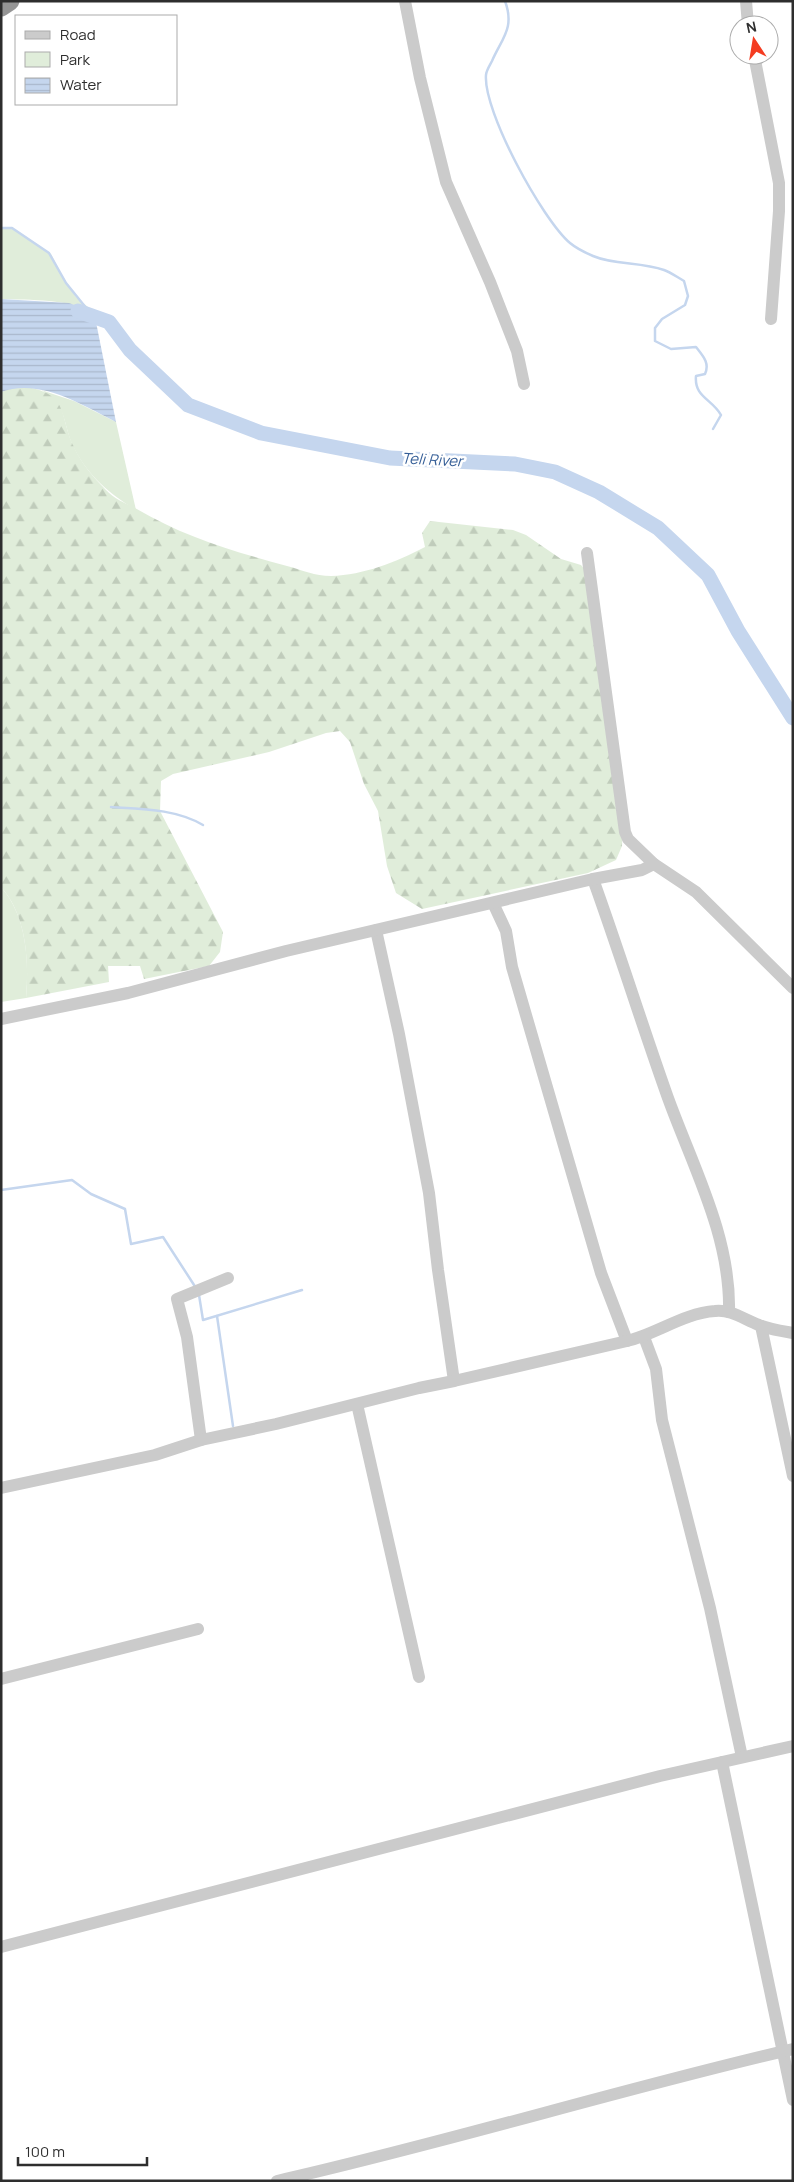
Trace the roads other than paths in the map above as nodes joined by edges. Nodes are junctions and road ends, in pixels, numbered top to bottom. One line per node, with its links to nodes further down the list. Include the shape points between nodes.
1 (10, 1): 4 (highway)
2 (405, 1): 8 (street, via 446,182 514,342)
3 (746, 1): 5 (street)
4 (1, 7)
5 (747, 15)
6 (756, 65): 7 (street, via 779,183)
7 (771, 319)
8 (524, 384)
9 (586, 553): 10 (street, via 625,832)
10 (654, 864): 11 (street, via 642,870); 14 (street, via 696,892)
11 (593, 879): 12 (street); 17 (street, via 713,1219 730,1290)
12 (493, 903): 13 (street); 21 (street, via 506,932 512,967 601,1273)
13 (376, 930): 15 (street, via 128,993); 22 (street, via 429,1193)
14 (793, 988)
15 (1, 1019)
16 (228, 1278): 24 (street, via 176,1299 187,1337)
17 (729, 1312): 18 (street); 20 (street, via 714,1311 674,1322)
18 (761, 1326): 19 (street); 25 (street)
19 (793, 1333)
20 (644, 1337): 21 (street); 31 (street, via 656,1369 662,1420 710,1608)
21 (627, 1341): 22 (street)
22 (454, 1382): 23 (street)
23 (357, 1404): 24 (street); 28 (street)
24 (202, 1440): 26 (street, via 155,1455)
25 (793, 1476)
26 (1, 1488)
27 (198, 1629): 29 (street)
28 (419, 1677)
29 (1, 1679)
30 (793, 1746): 31 (street)
31 (742, 1757): 32 (street)
32 (722, 1762): 33 (street); 34 (street)
33 (1, 1947)
34 (788, 2050): 35 (street); 36 (street)
35 (793, 2100)
36 (277, 2181)

